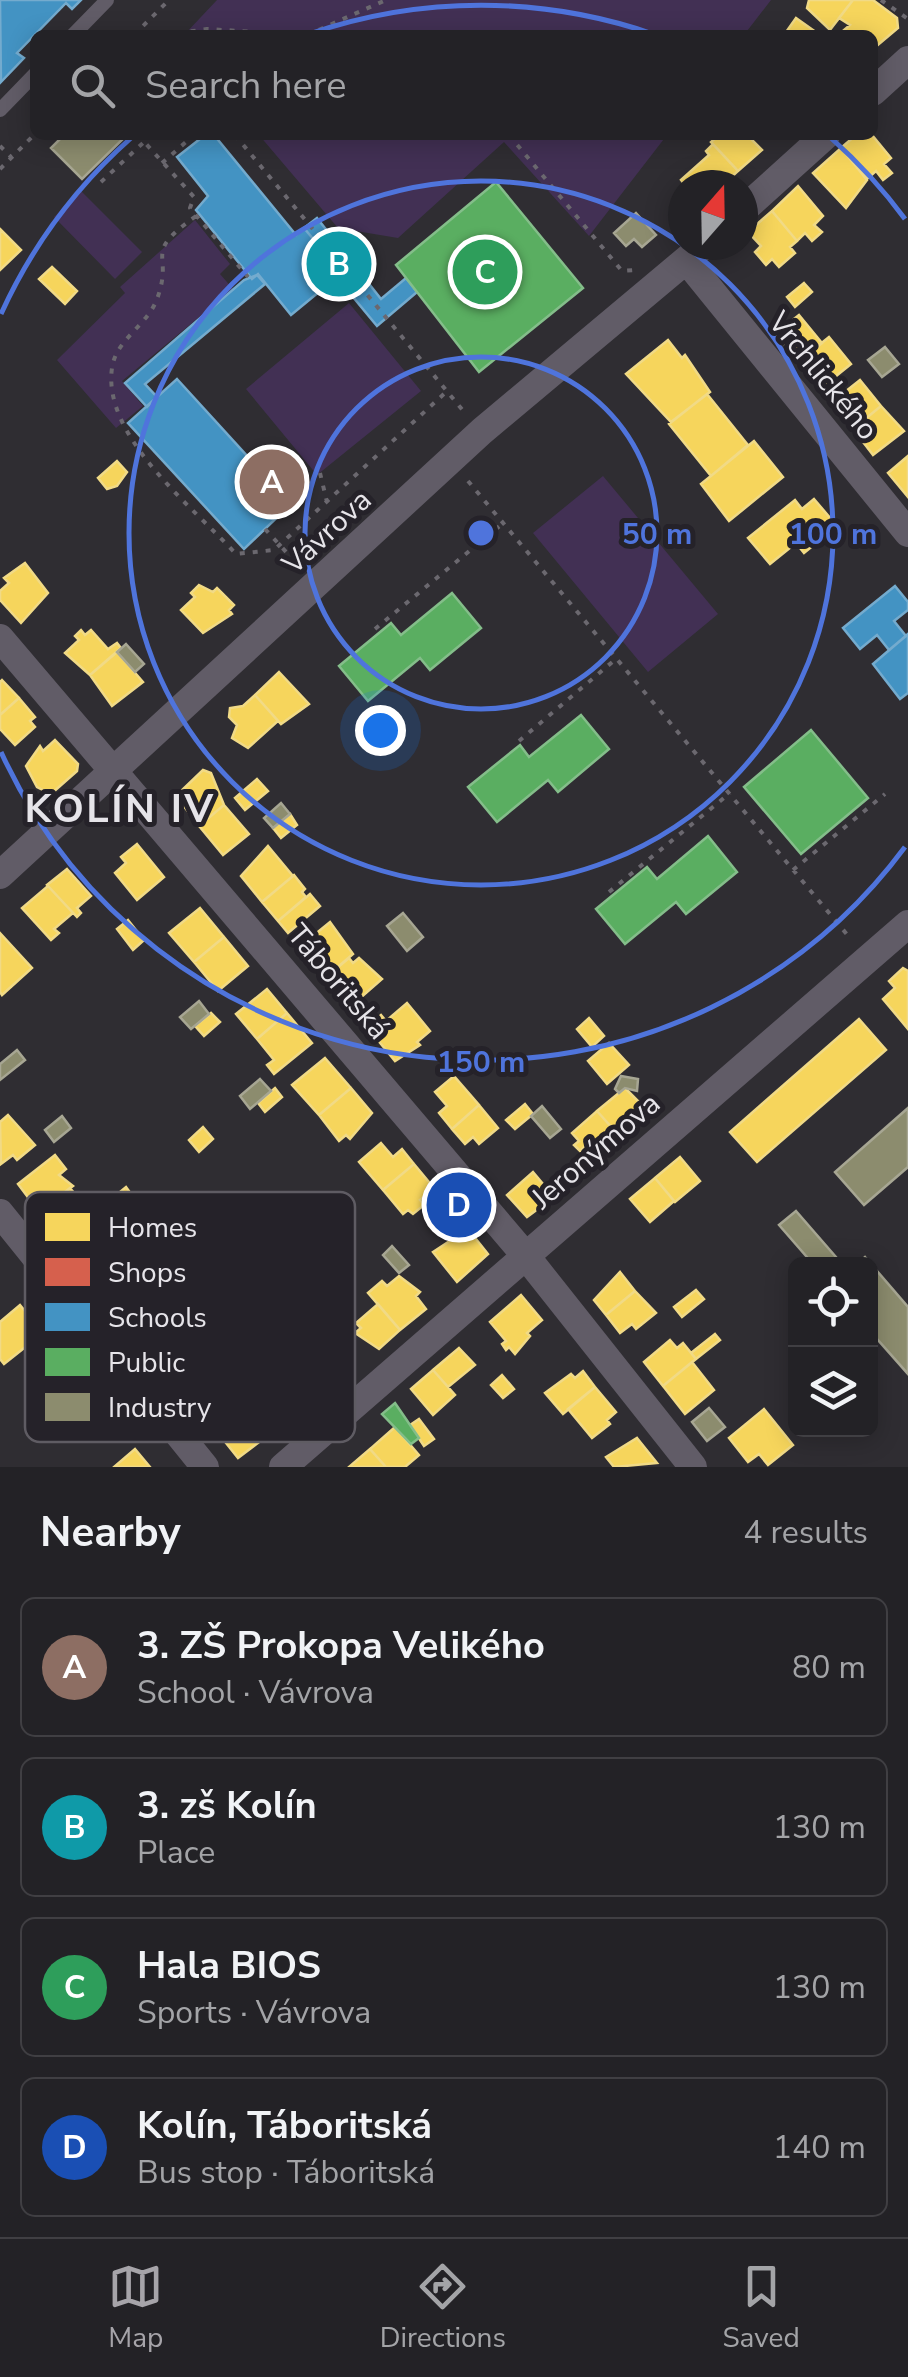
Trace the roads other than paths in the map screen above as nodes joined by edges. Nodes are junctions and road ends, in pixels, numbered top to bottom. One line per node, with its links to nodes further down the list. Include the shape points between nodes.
1 (107, 0): 2 (lane)
2 (78, 30)
3 (908, 60): 5 (street)
4 (30, 79): 6 (lane)
5 (878, 87)
6 (0, 110)
7 (820, 140): 8 (street)
8 (758, 196)
9 (688, 260): 13 (street, Vávrova, via 482,431)
10 (701, 260): 11 (street, Vrchlického)
11 (908, 533)
12 (0, 638): 13 (street, Táboritská)
13 (116, 770): 14 (street, Vávrova); 18 (street, Táboritská)
14 (0, 875)
15 (908, 924): 18 (street, Jeronýmova)
16 (0, 1213): 17 (street)
17 (25, 1244)
18 (526, 1256): 19 (street, Jeronýmova); 24 (street, Táboritská)
19 (355, 1404)
20 (184, 1442): 22 (street)
21 (311, 1442): 23 (street, Jeronýmova)
22 (204, 1467)
23 (282, 1467)
24 (693, 1467)

